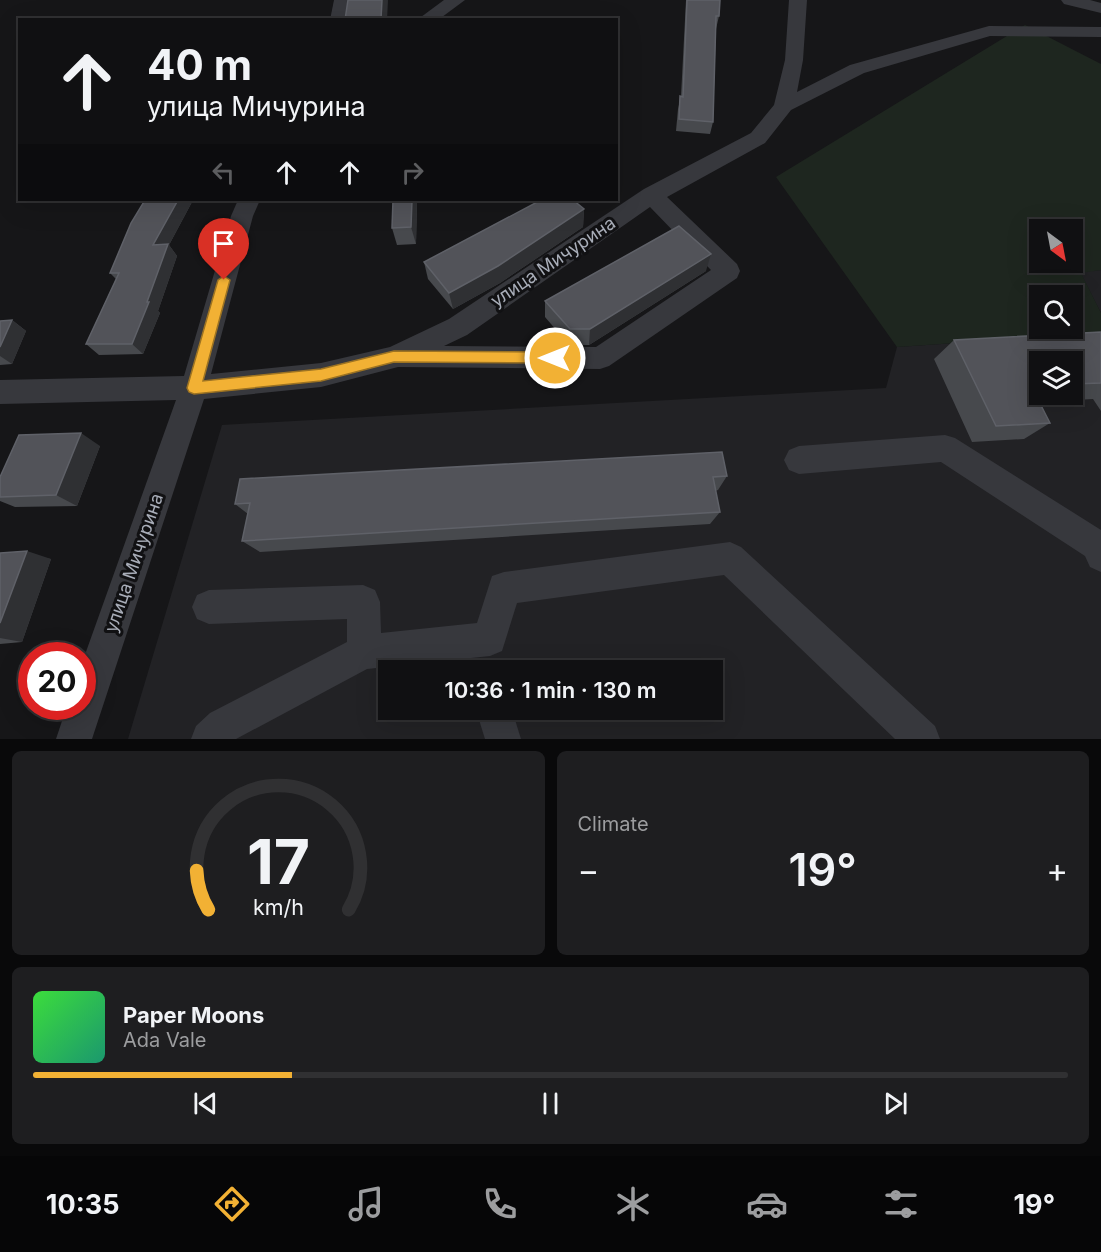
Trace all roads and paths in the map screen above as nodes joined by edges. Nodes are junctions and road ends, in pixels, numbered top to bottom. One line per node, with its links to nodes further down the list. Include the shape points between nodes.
1 (343, 0): 6 (street)
2 (456, 0): 7 (street)
3 (798, 0): 9 (street, улица Мичурина, via 794,60)
4 (1070, 0): 5 (street)
5 (1101, 8)
6 (339, 18)
7 (428, 18)
8 (1101, 32): 9 (street, via 989,31 857,69)
9 (784, 106): 10 (street, улица Мичурина, via 758,138)
10 (652, 195): 12 (street, улица Мичурина, via 458,327); 12 (street, via 728,271 600,358)
11 (249, 201): 13 (street, улица Мичурина)
12 (394, 357): 13 (street, улица Мичурина, via 321,375)
13 (194, 388): 14 (street); 20 (street, улица Мичурина)
14 (0, 392)
15 (799, 460): 16 (street, via 945,448 1096,545)
16 (1101, 556)
17 (209, 607): 18 (street, via 363,602)
18 (364, 652): 21 (street, via 223,726); 23 (street, via 490,639 504,588 730,558)
19 (497, 720): 22 (street)
20 (74, 739)
21 (209, 739)
22 (503, 739)
23 (922, 739)

